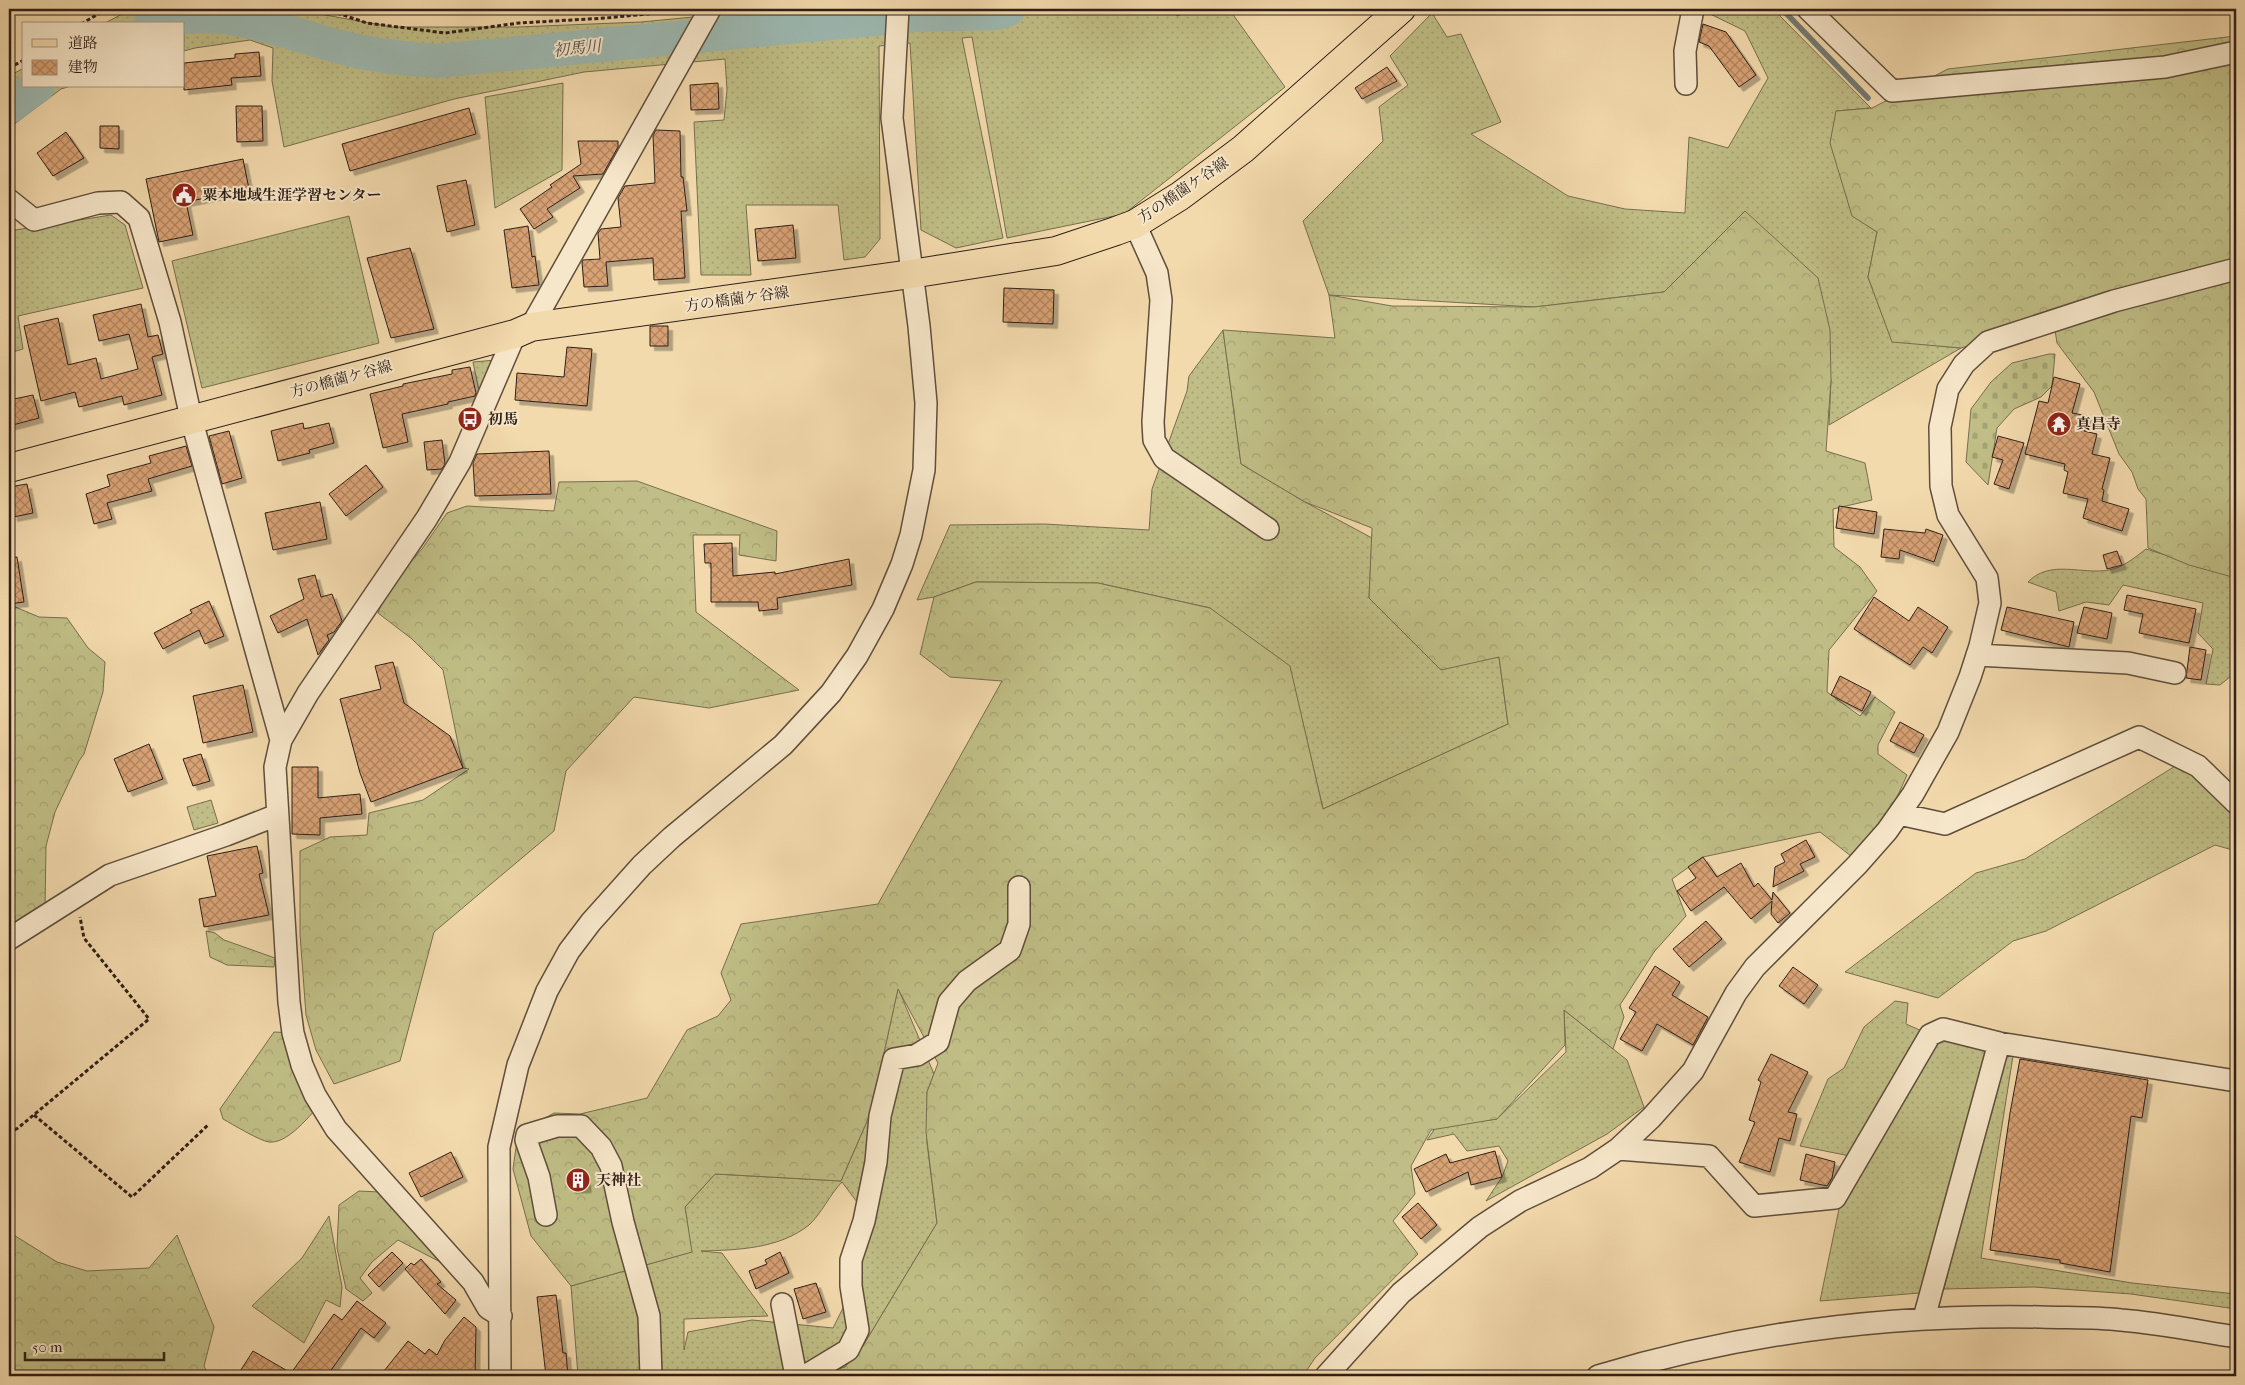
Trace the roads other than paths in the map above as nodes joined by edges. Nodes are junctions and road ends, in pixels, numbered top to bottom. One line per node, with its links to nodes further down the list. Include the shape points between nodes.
1 (898, 9): 11 (street, via 892,118)
2 (1401, 9): 9 (main road, 方の橋薗ケ谷線, via 1244,149)
3 (1694, 9): 7 (street, via 1685,51)
4 (1808, 9): 6 (street, via 1892,91 2165,67)
5 (703, 12): 12 (street, via 685,54)
6 (2236, 52)
7 (1686, 84)
8 (9, 200): 13 (street, via 34,220 98,203 121,202 139,218 170,322)
9 (1135, 224): 11 (main road, 方の橋薗ケ谷線, via 1056,251); 15 (street, via 1157,273 1161,300 1154,440 1164,458)
10 (2236, 269): 16 (street, via 2114,301 1988,342 1964,364 1948,389 1940,427 1941,486 1948,515 1988,578 1990,603)
11 (911, 274): 12 (main road, 方の橋薗ケ谷線); 29 (street, via 924,366 926,441 917,507 902,564 883,610 831,693 783,745 642,865 569,951 547,991 518,1065 500,1148)
12 (523, 331): 13 (main road, 方の橋薗ケ谷線); 18 (street, via 455,470 427,518 308,692)
13 (191, 418): 14 (main road, 方の橋薗ケ谷線); 18 (street)
14 (9, 468)
15 (1268, 529)
16 (1977, 655): 17 (street, via 2128,663); 21 (street, via 1948,732)
17 (2176, 673)
18 (280, 740): 20 (street, via 275,767)
19 (2236, 803): 21 (street, via 2198,766 2140,737 1945,824)
20 (277, 814): 23 (street, via 110,875); 29 (street, via 293,1033 315,1096 336,1129 473,1282 488,1308)
21 (1899, 814): 26 (street, via 1857,865 1755,967 1736,993 1693,1071)
22 (1019, 887): 35 (street, via 1020,924 1010,950 967,981 950,1002 938,1042 918,1055 894,1059 880,1116 876,1162 864,1221 851,1260 851,1286 858,1330 848,1350)
23 (9, 939)
24 (1999, 1043): 25 (street); 26 (street, via 1943,1029 1930,1035 1835,1198 1754,1206 1709,1156); 30 (street)
25 (2236, 1081)
26 (1618, 1149): 36 (street, via 1590,1168 1520,1201 1480,1227 1401,1293)
27 (546, 1215): 33 (street, via 527,1135 557,1126 581,1126 601,1147 611,1166 649,1316)
28 (782, 1304): 34 (street)
29 (501, 1316): 32 (street)
30 (1924, 1318): 31 (street, via 2121,1320); 37 (street, via 1758,1336)
31 (2236, 1337)
32 (500, 1376)
33 (651, 1376)
34 (796, 1376)
35 (805, 1376)
36 (1326, 1376)
37 (1598, 1376)

